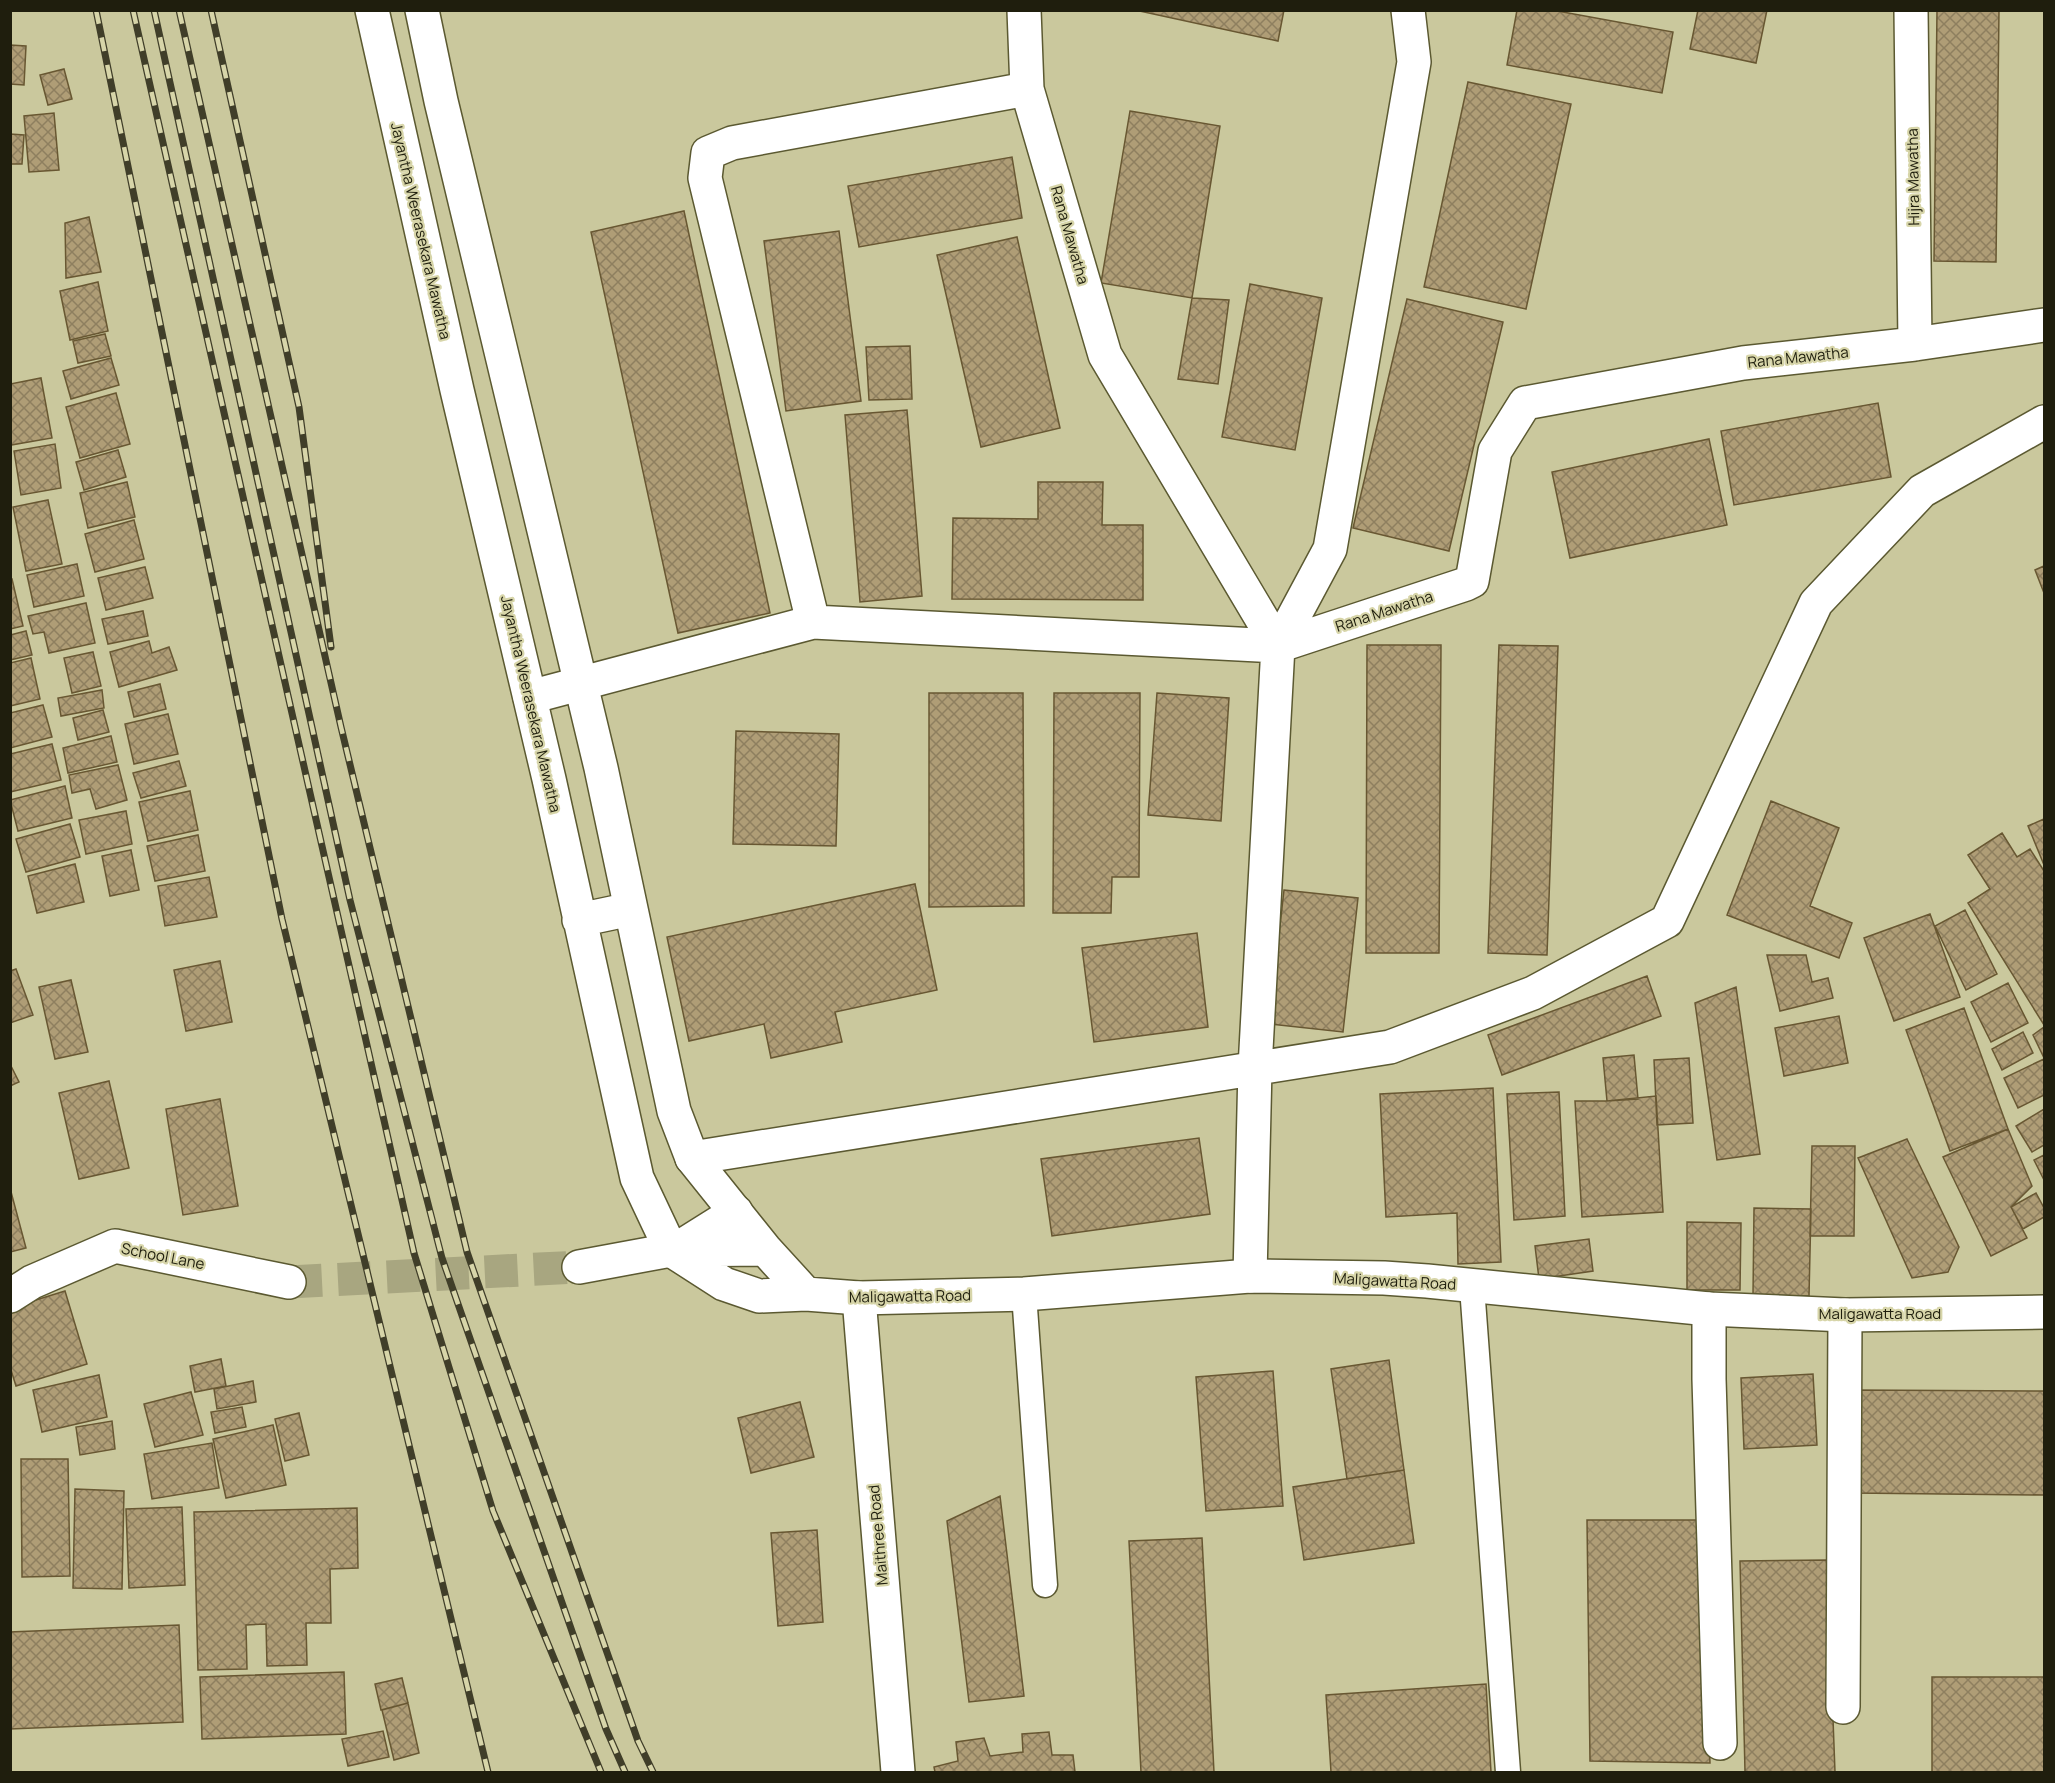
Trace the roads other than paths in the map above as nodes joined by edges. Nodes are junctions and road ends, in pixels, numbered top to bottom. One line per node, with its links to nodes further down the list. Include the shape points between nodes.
1 (372, 10): 13 (street, Jayantha Weerasekara Mawatha)
2 (422, 10): 12 (street)
3 (1024, 10): 6 (street, Rana Mawatha)
4 (1408, 10): 11 (street, via 1414,62 1330,549)
5 (1911, 10): 8 (street, Hijra Mawatha)
6 (1028, 89): 10 (street, via 732,143 708,153 705,178); 11 (street, Rana Mawatha, via 1105,355)
7 (2044, 325): 8 (street, Rana Mawatha)
8 (1915, 344): 11 (street, Rana Mawatha, via 1743,363 1525,404 1495,452 1472,581)
9 (2044, 422): 16 (street, via 1923,491 1816,603 1667,921 1533,993 1390,1047)
10 (813, 622): 11 (street); 12 (street)
11 (1278, 646): 16 (street)
12 (580, 685): 13 (street); 14 (street)
13 (530, 698): 15 (street, Jayantha Weerasekara Mawatha)
14 (631, 909): 15 (street); 17 (street, via 674,1111)
15 (579, 920): 19 (street, Jayantha Weerasekara Mawatha, via 637,1178)
16 (1255, 1068): 17 (street); 22 (street)
17 (692, 1158): 18 (street)
18 (736, 1212): 19 (street); 20 (street)
19 (671, 1250): 20 (street); 21 (street); 25 (street, via 724,1284 759,1296)
20 (765, 1250): 25 (street)
21 (579, 1267)
22 (1250, 1276): 24 (street, Maligawatta Road, via 1384,1278); 26 (street, Maligawatta Road)
23 (289, 1282): 27 (street, School Lane, via 115,1246 32,1282)
24 (1472, 1287): 29 (street, Maligawatta Road); 36 (lane)
25 (806, 1294): 28 (street, Maligawatta Road)
26 (1024, 1294): 28 (street, Maligawatta Road); 32 (lane)
27 (10, 1296)
28 (859, 1298): 35 (street, Maithree Road)
29 (1709, 1309): 31 (street, Maligawatta Road); 34 (street)
30 (2044, 1312): 31 (street, Maligawatta Road)
31 (1845, 1315): 33 (street)
32 (1045, 1585)
33 (1843, 1707)
34 (1720, 1743)
35 (898, 1773)
36 (1508, 1773)

